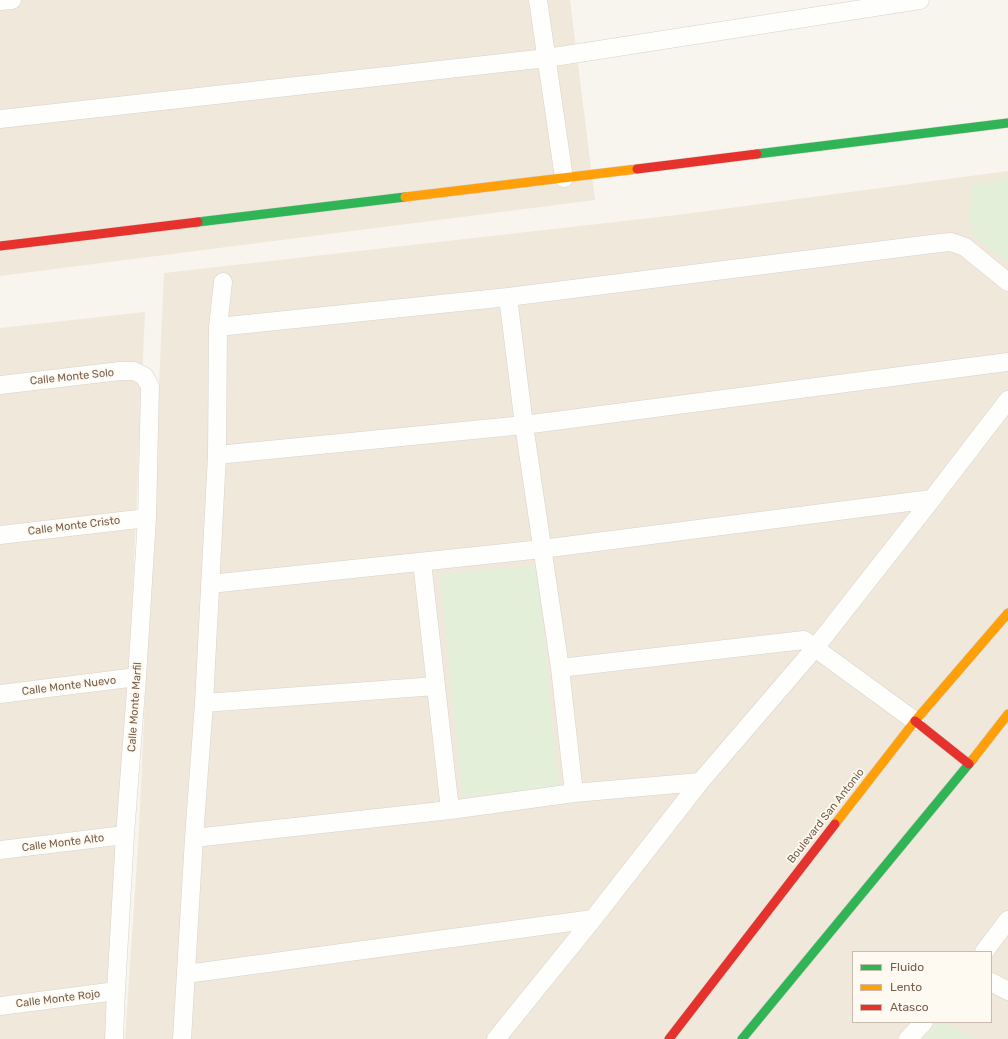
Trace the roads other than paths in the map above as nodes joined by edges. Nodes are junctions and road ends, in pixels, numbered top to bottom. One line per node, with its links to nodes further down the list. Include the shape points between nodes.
1 (12, 0): 4 (street)
2 (538, 0): 5 (street)
3 (920, 0): 5 (street)
4 (0, 2)
5 (547, 58): 6 (street); 8 (street)
6 (0, 119)
7 (1008, 123): 8 (street)
8 (564, 178): 9 (street)
9 (0, 246)
10 (223, 282): 13 (street)
11 (1008, 282): 12 (street, via 965,247 951,242)
12 (508, 297): 13 (street); 18 (street)
13 (218, 327): 19 (street)
14 (1008, 362): 18 (street)
15 (144, 376): 16 (street, Calle Monte Solo, via 134,371 120,371); 21 (street, Calle Monte Marfil, via 150,386)
16 (0, 385)
17 (1008, 400): 20 (street)
18 (524, 425): 19 (street); 23 (street)
19 (218, 455): 25 (street)
20 (932, 499): 23 (street); 27 (street)
21 (147, 518): 22 (street, Calle Monte Cristo); 29 (street, Calle Monte Marfil)
22 (0, 535)
23 (542, 549): 24 (street); 28 (street)
24 (422, 562): 25 (street); 30 (street)
25 (210, 584): 32 (street)
26 (1008, 613): 34 (street, Boulevard San Antonio)
27 (815, 648): 28 (street, via 804,640); 34 (street); 36 (street)
28 (560, 668): 37 (street)
29 (137, 677): 31 (street, Calle Monte Nuevo); 39 (street, Calle Monte Marfil)
30 (436, 686): 32 (street); 38 (street)
31 (0, 694)
32 (204, 703): 40 (street)
33 (1008, 714): 35 (street)
34 (915, 721): 35 (street); 54 (street, Boulevard San Antonio)
35 (969, 764): 55 (street)
36 (700, 782): 37 (street); 42 (street)
37 (574, 793): 38 (street)
38 (450, 810): 40 (street)
39 (126, 835): 41 (street, Calle Monte Alto); 47 (street, Calle Monte Marfil)
40 (194, 838): 45 (street)
41 (0, 850)
42 (592, 919): 45 (street); 53 (street)
43 (1008, 920): 44 (street)
44 (985, 951)
45 (186, 974): 52 (street)
46 (992, 983): 48 (street)
47 (116, 991): 49 (street, Calle Monte Rojo); 51 (street, Calle Monte Marfil)
48 (1008, 991)
49 (0, 1006)
50 (923, 1023): 56 (street)
51 (114, 1039)
52 (182, 1039)
53 (496, 1039)
54 (669, 1039)
55 (742, 1039)
56 (908, 1039)

